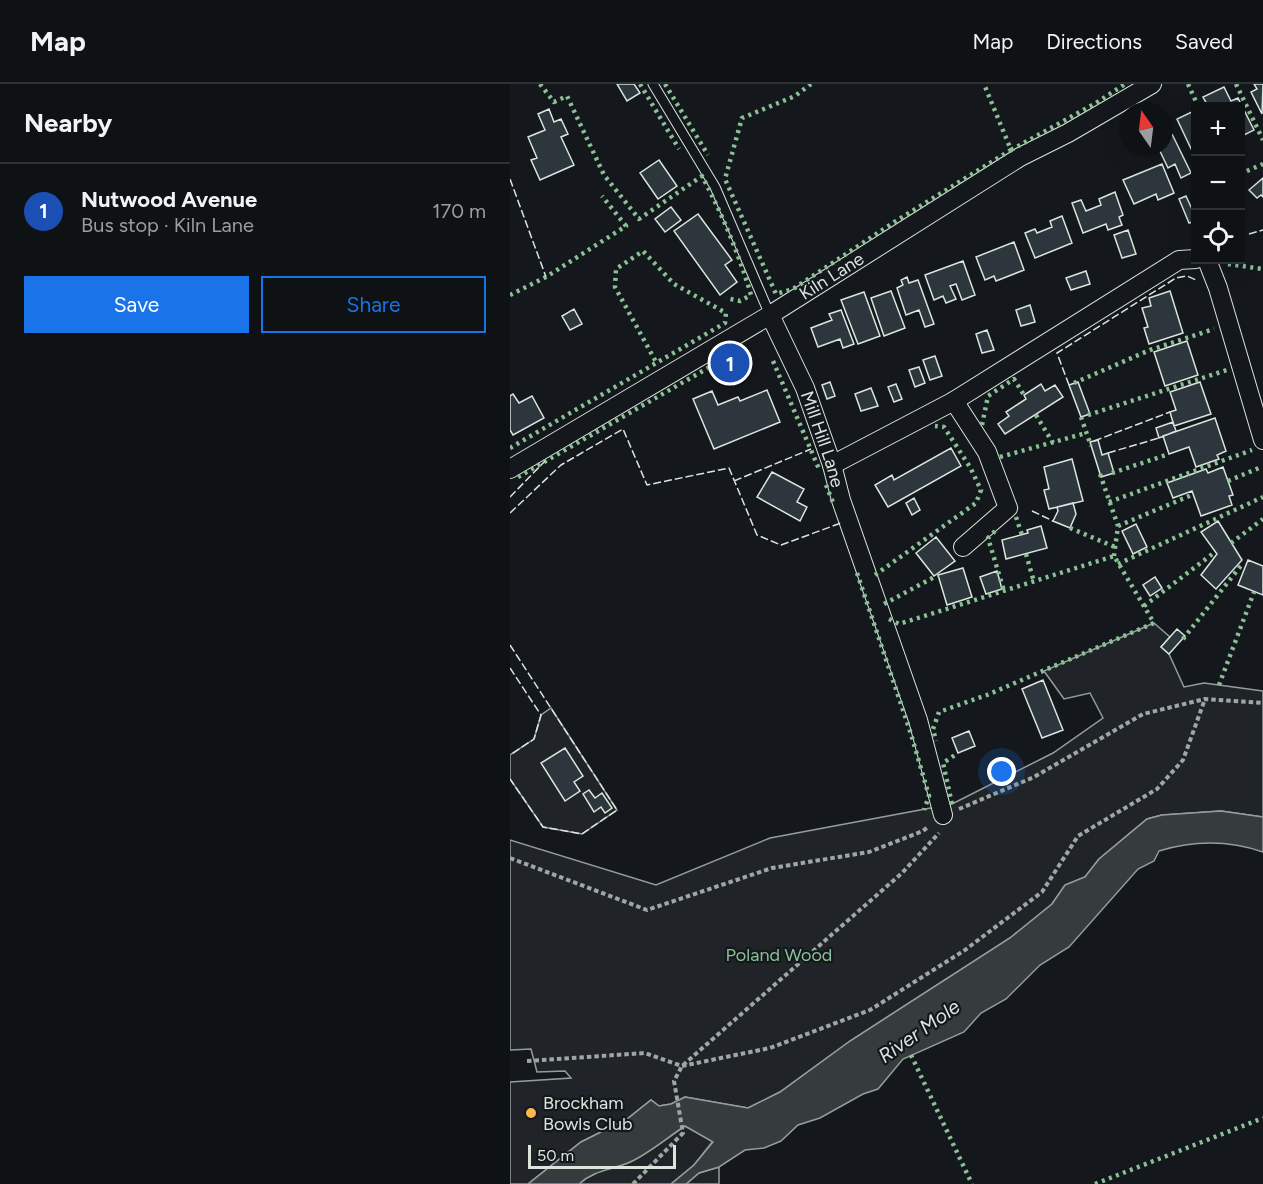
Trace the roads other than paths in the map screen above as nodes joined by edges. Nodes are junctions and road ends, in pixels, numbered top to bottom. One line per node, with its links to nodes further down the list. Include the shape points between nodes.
1 (653, 84): 5 (lane, Mill Hill Lane, via 715,187)
2 (1152, 84): 5 (street, Kiln Lane, via 1068,134 1020,157)
3 (1191, 259): 6 (street, via 1179,260)
4 (1209, 264): 7 (street)
5 (770, 315): 8 (street, Mill Hill Lane, via 805,388); 9 (street, Kiln Lane)
6 (954, 401): 8 (street); 10 (street, via 987,452 1008,508)
7 (1263, 440)
8 (832, 465): 11 (street, Mill Hill Lane, via 918,720)
9 (510, 469)
10 (963, 547)
11 (943, 815)

